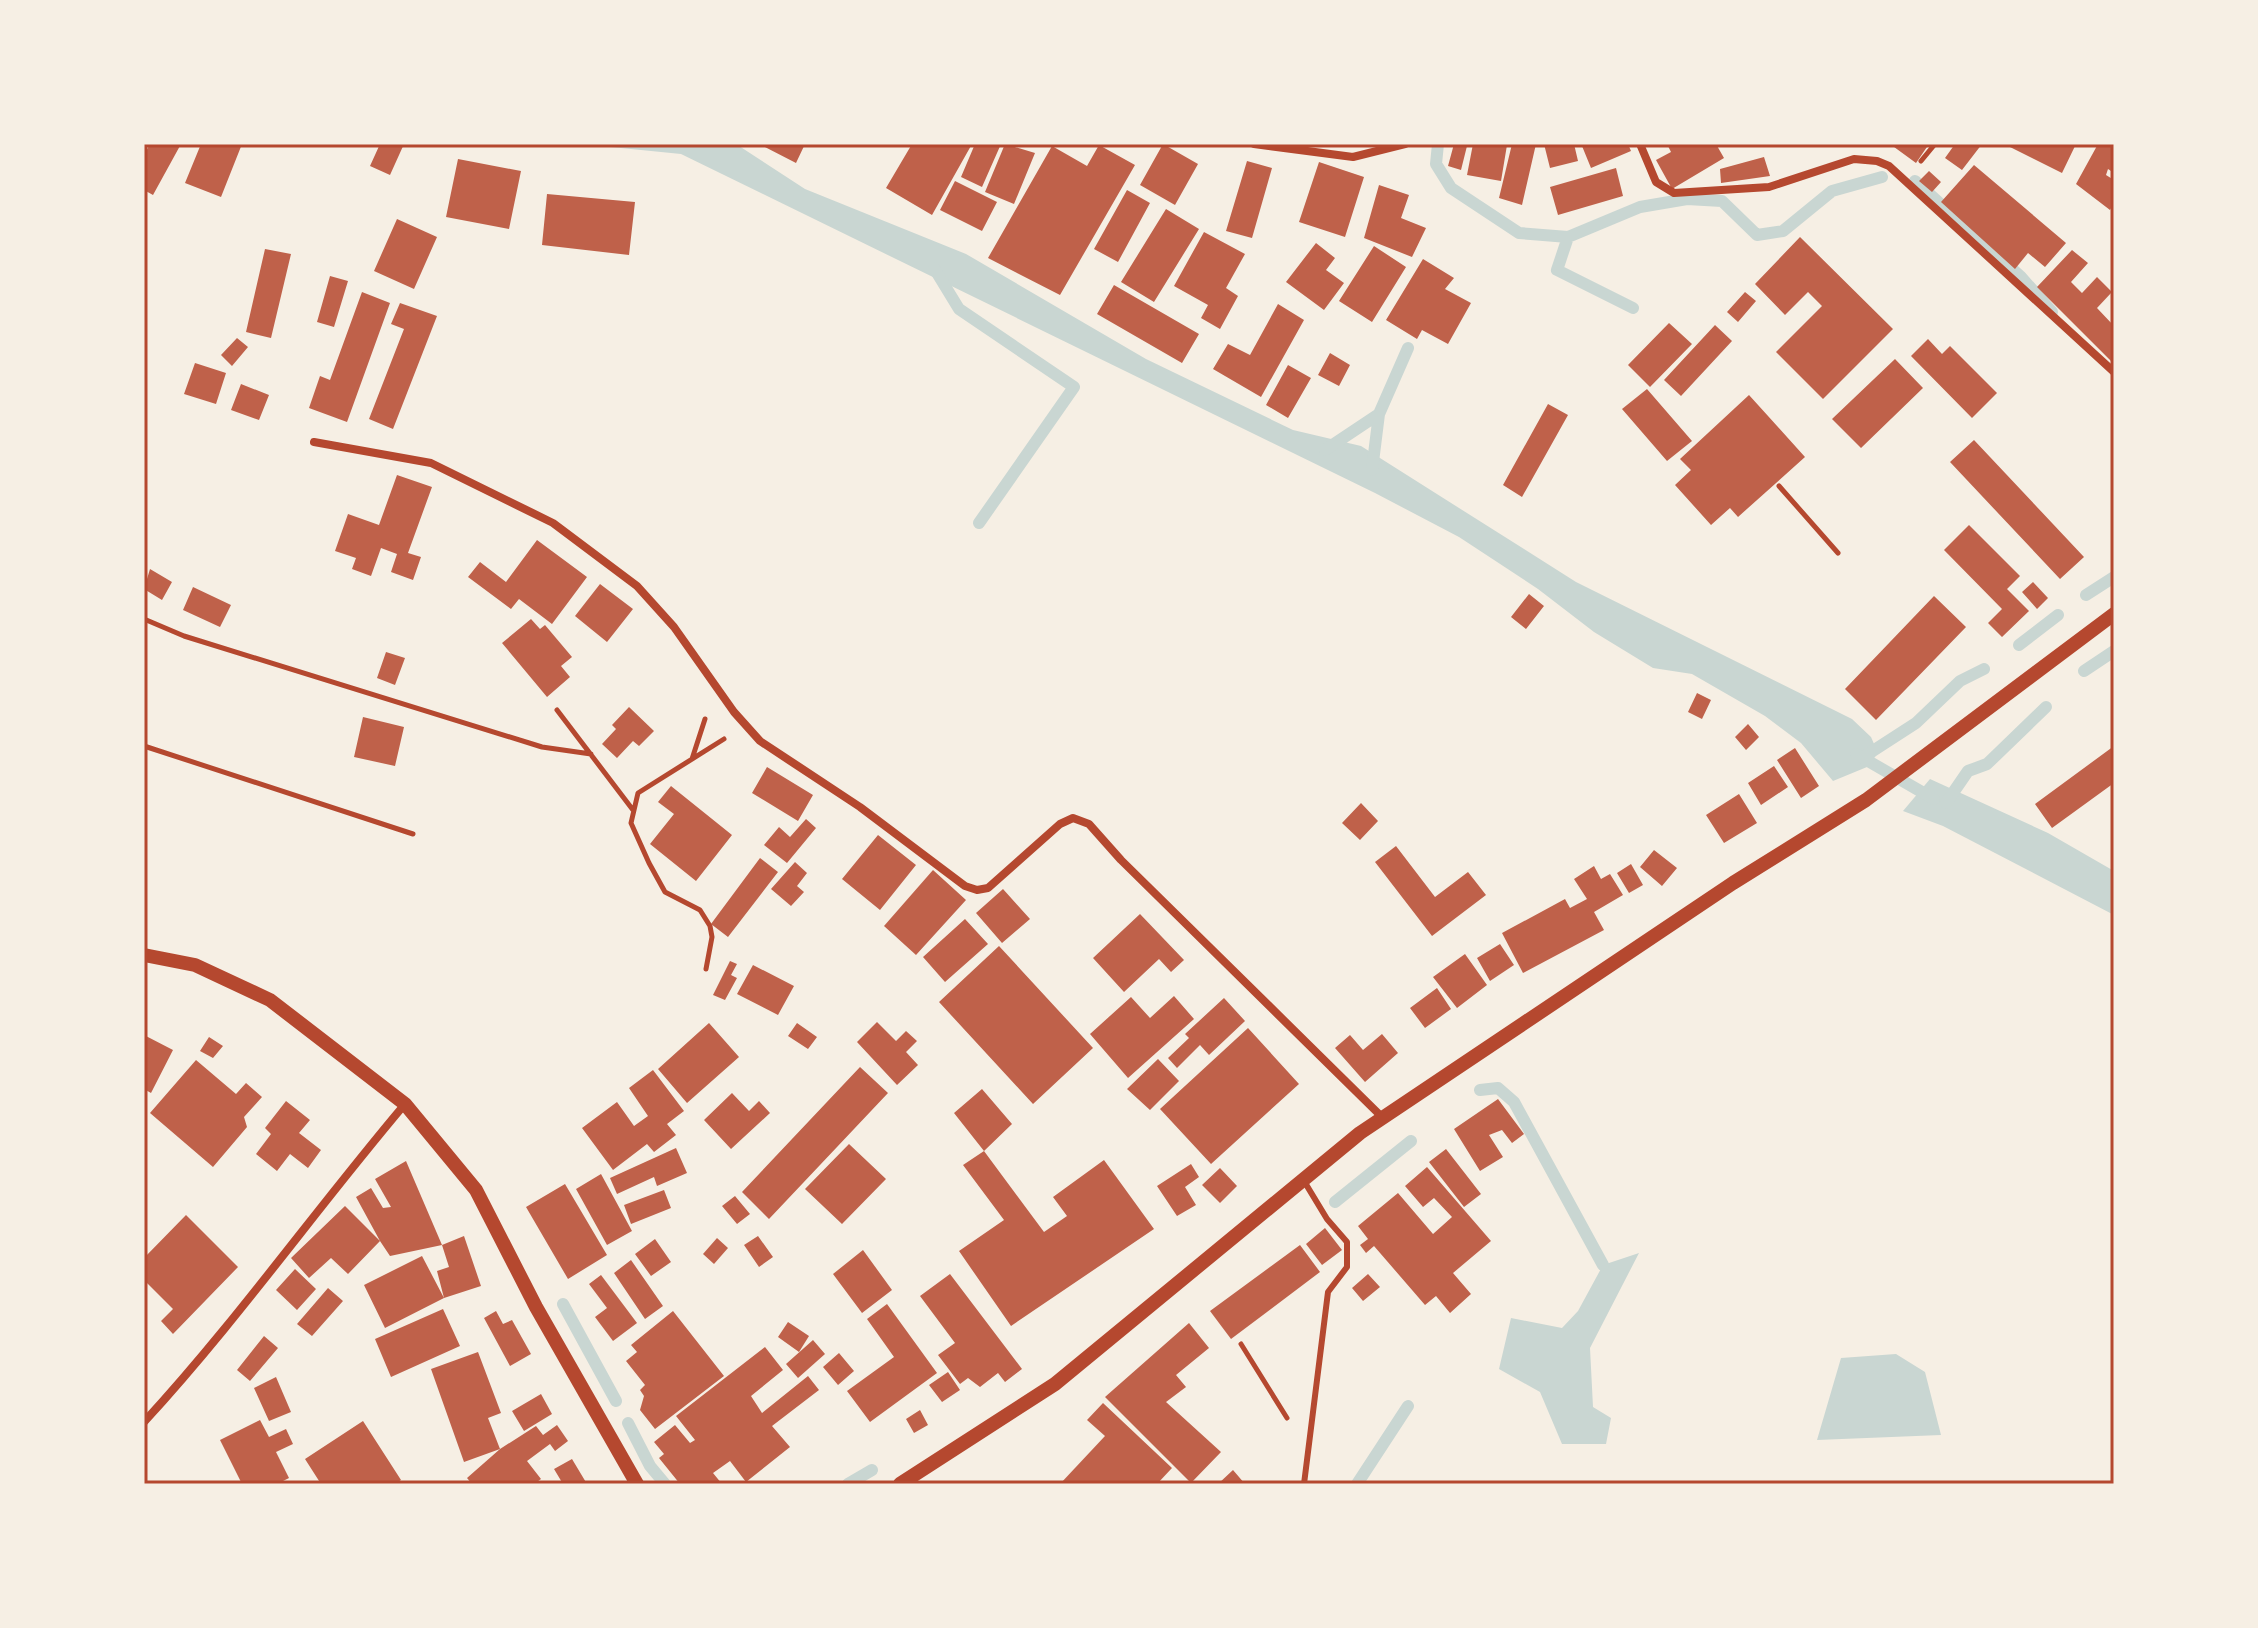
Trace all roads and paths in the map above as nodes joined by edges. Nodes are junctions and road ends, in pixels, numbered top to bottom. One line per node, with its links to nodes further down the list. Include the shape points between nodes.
1 (1254, 144): 2 (street, via 1353,157)
2 (1405, 144)
3 (1640, 144): 4 (street, via 1656,182 1674,193 1769,187 1854,159 1889,166)
4 (2114, 372)
5 (314, 442): 11 (street, via 431,463 553,523 637,586)
6 (1779, 486): 7 (path)
7 (1838, 553)
8 (2114, 614): 19 (street, via 1866,800)
9 (144, 619): 13 (path, via 542,747)
10 (557, 710): 13 (path)
11 (760, 741): 14 (path, via 730,735 638,793); 19 (street, via 977,890 988,888 1060,824 1073,818 1089,824)
12 (144, 746): 15 (path)
13 (591, 754): 14 (path)
14 (634, 810): 17 (path, via 631,823 665,892 700,910 710,926)
15 (413, 834)
16 (144, 955): 18 (street, via 195,965 270,1000)
17 (706, 969)
18 (405, 1104): 22 (street, via 328,1194 248,1304); 24 (street, via 476,1190)
19 (1383, 1118): 20 (street)
20 (1304, 1181): 23 (lane, via 1347,1242 1347,1267 1328,1292); 25 (street, via 1055,1384)
21 (1241, 1344): 23 (path, via 1283,1415)
22 (144, 1422)
23 (1309, 1433): 26 (lane)
24 (637, 1484)
25 (900, 1484)
26 (1304, 1484)

